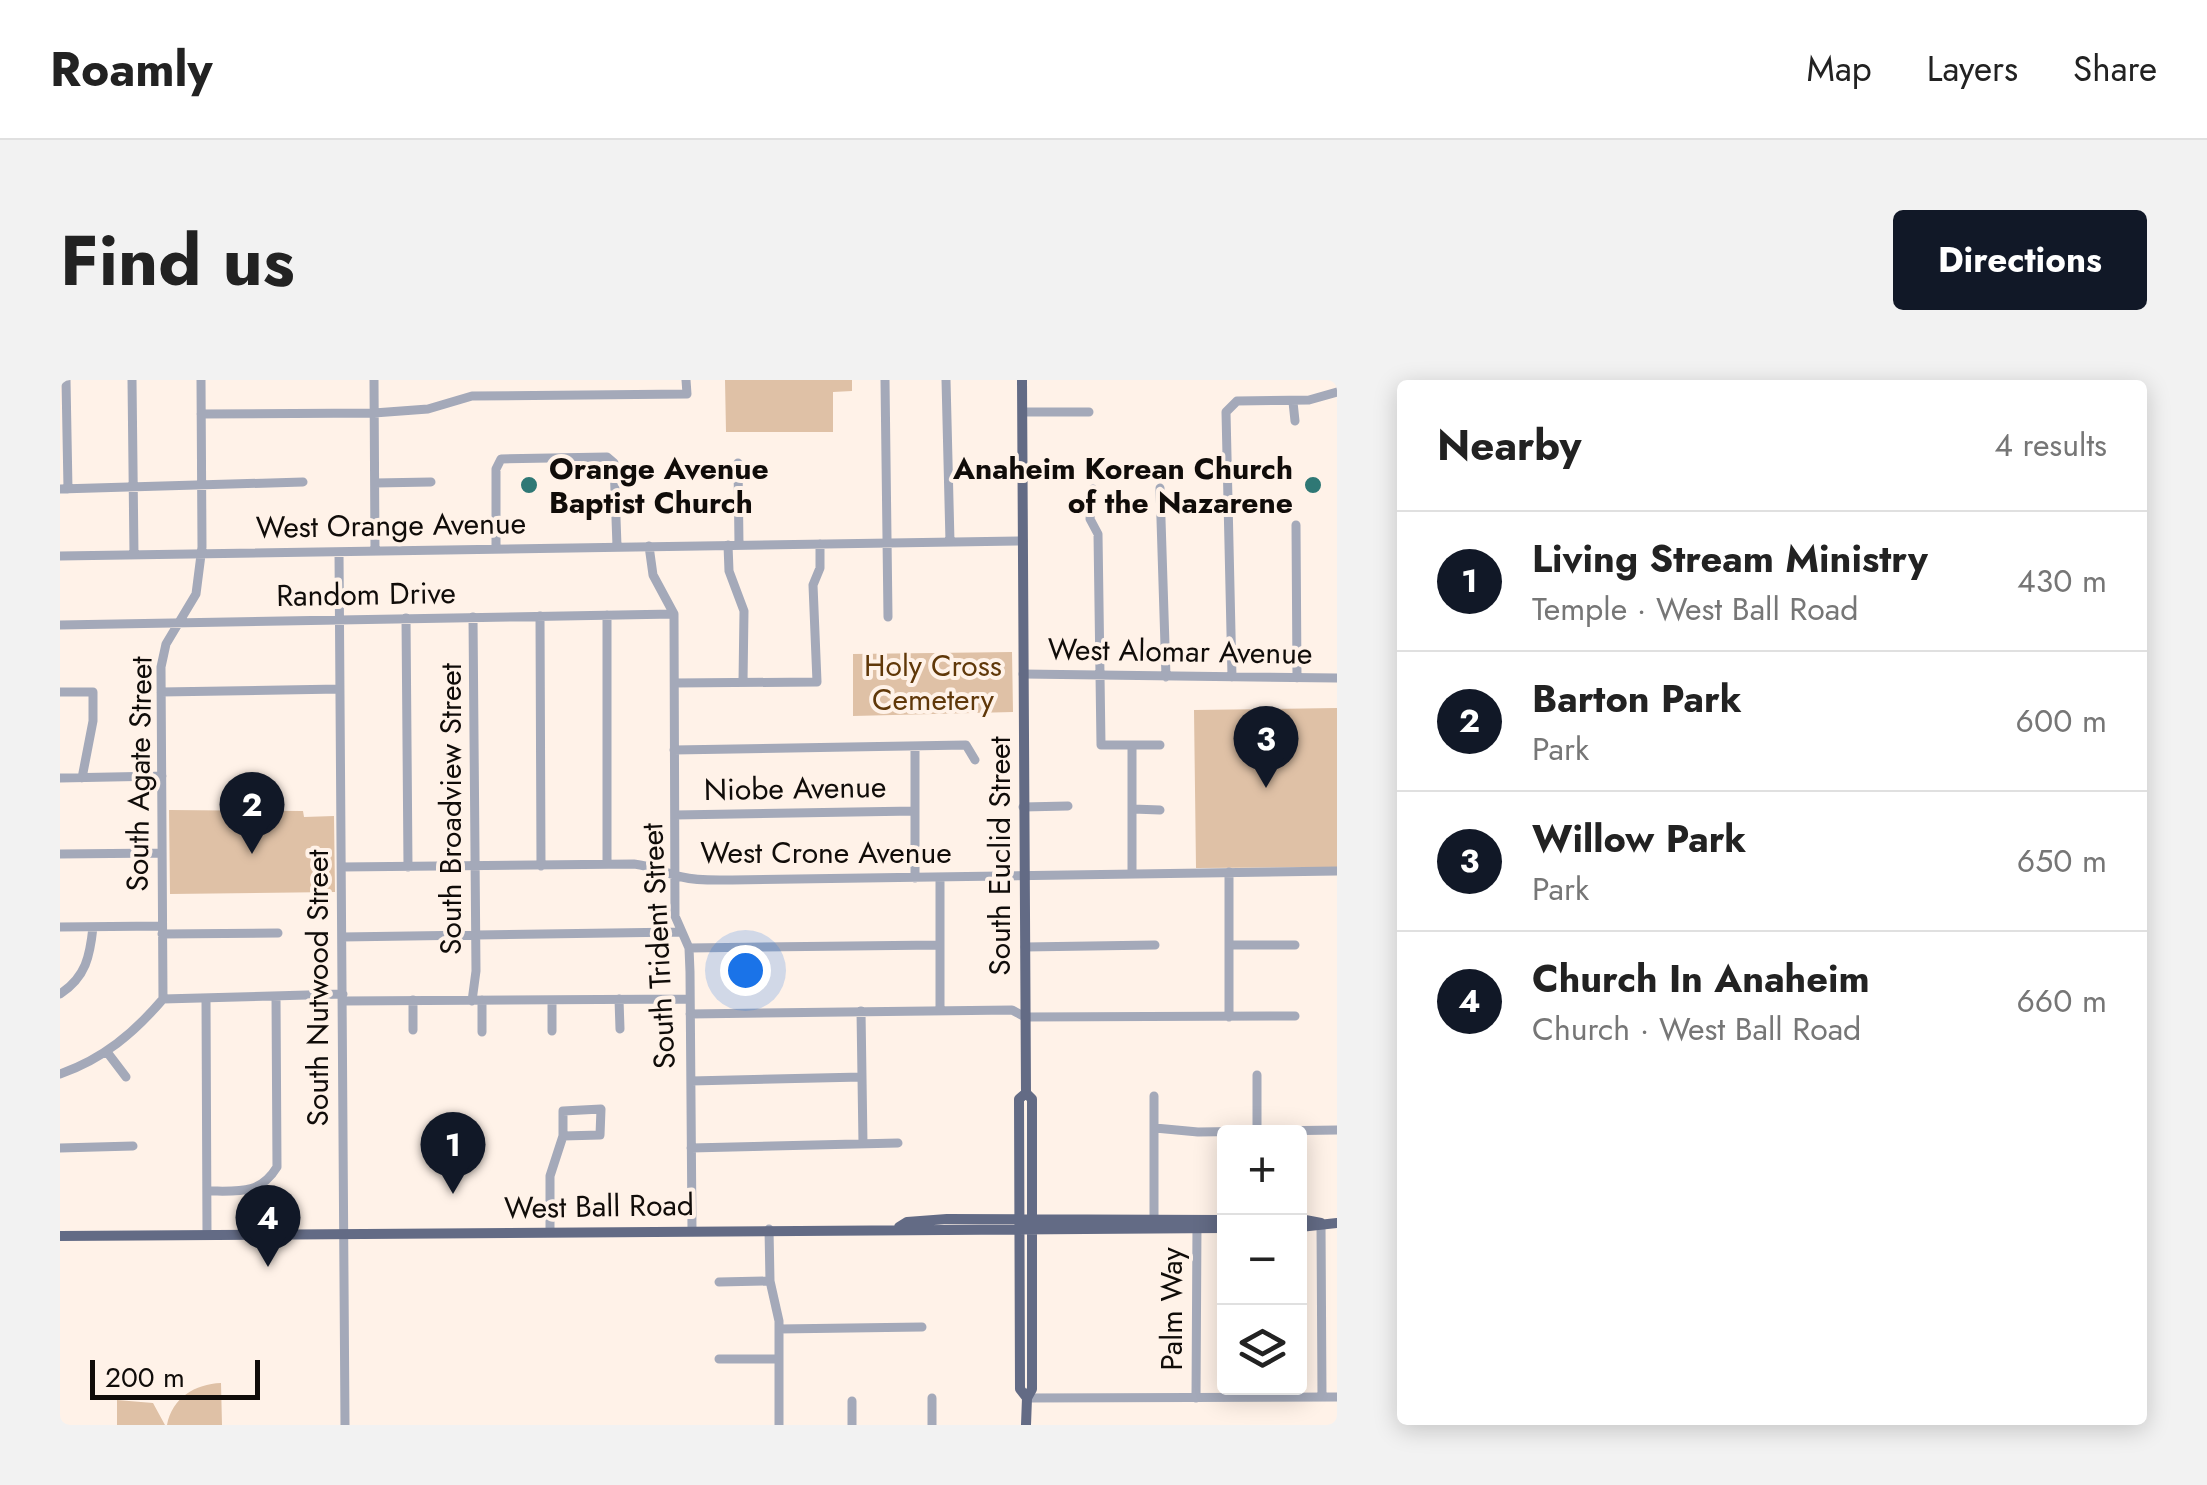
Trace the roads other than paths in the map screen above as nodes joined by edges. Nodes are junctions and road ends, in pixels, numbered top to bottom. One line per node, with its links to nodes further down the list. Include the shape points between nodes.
1 (66, 380): 23 (street)
2 (132, 380): 21 (street)
3 (201, 380): 14 (street, South Agate Street)
4 (374, 380): 13 (street)
5 (686, 380): 13 (street, via 686,394 472,396 428,409)
6 (885, 380): 28 (street)
7 (946, 380): 27 (street)
8 (1022, 380): 11 (main road, South Euclid Street)
9 (1337, 392): 10 (street)
10 (1293, 402): 15 (street); 51 (street, via 1230,405 1226,412)
11 (1023, 412): 12 (street); 26 (main road, South Euclid Street)
12 (1089, 412)
13 (374, 413): 14 (street); 18 (street)
14 (201, 414): 20 (street, South Agate Street)
15 (1294, 421)
16 (738, 463): 30 (street)
17 (303, 482): 20 (street)
18 (375, 482): 19 (street); 34 (street)
19 (430, 482)
20 (202, 487): 21 (street); 36 (street, South Agate Street)
21 (134, 488): 23 (street); 37 (street)
22 (1160, 488): 50 (street)
23 (64, 489)
24 (1094, 490): 49 (street, via 1088,503 1098,534)
25 (1296, 525): 52 (street)
26 (1023, 541): 27 (street, West Orange Avenue); 48 (main road, South Euclid Street)
27 (950, 542): 28 (street, West Orange Avenue)
28 (886, 543): 29 (street, West Orange Avenue); 43 (street)
29 (820, 544): 30 (street, West Orange Avenue); 55 (street, via 813,585 817,682)
30 (734, 545): 32 (street, West Orange Avenue); 55 (street, via 729,571 744,611)
31 (616, 546): 32 (street, West Orange Avenue); 33 (street, West Orange Avenue); 33 (street, via 614,463 501,459)
32 (650, 546): 39 (street, South Trident Street, via 653,575)
33 (496, 548): 34 (street, West Orange Avenue)
34 (375, 551): 35 (street, West Orange Avenue)
35 (339, 552): 36 (street, West Orange Avenue); 45 (street, South Nutwood Street)
36 (200, 554): 37 (street, West Orange Avenue); 46 (street, South Agate Street, via 196,594)
37 (134, 555): 38 (street, West Orange Avenue)
38 (60, 556)
39 (674, 614): 40 (street, Random Drive); 54 (street, South Trident Street)
40 (607, 615): 41 (street, Random Drive); 75 (street)
41 (540, 616): 42 (street, Random Drive); 76 (street)
42 (474, 617): 44 (street, Random Drive); 79 (street, South Broadview Street)
43 (888, 617)
44 (406, 618): 45 (street, Random Drive); 78 (street)
45 (340, 620): 46 (street, Random Drive); 56 (street, South Nutwood Street)
46 (177, 623): 47 (street, Random Drive); 58 (street, South Agate Street, via 166,644)
47 (60, 625)
48 (1023, 674): 49 (street, West Alomar Avenue); 68 (main road, South Euclid Street)
49 (1100, 674): 50 (street, West Alomar Avenue); 59 (street, via 1100,745)
50 (1166, 677): 51 (street, West Alomar Avenue)
51 (1232, 677): 52 (street, West Alomar Avenue)
52 (1296, 678): 53 (street, West Alomar Avenue)
53 (1337, 678)
54 (674, 682): 55 (street); 62 (street, South Trident Street)
55 (743, 682)
56 (340, 689): 58 (street); 77 (street, South Nutwood Street)
57 (60, 692): 66 (street, via 93,692)
58 (161, 692): 64 (street, South Agate Street)
59 (1132, 745): 60 (street); 69 (street)
60 (1160, 745)
61 (915, 746): 62 (street); 63 (street, via 966,745); 71 (street)
62 (674, 750): 72 (street, South Trident Street)
63 (975, 760)
64 (162, 776): 66 (street); 73 (street, South Agate Street)
65 (60, 778): 66 (street)
66 (82, 778)
67 (1068, 806): 68 (street)
68 (1024, 807): 84 (main road, South Euclid Street)
69 (1133, 809): 70 (street); 82 (street)
70 (1160, 810)
71 (916, 811): 72 (street, Niobe Avenue); 85 (street)
72 (675, 815): 83 (street, South Trident Street)
73 (162, 853): 74 (street); 89 (street, South Agate Street)
74 (60, 854)
75 (607, 864): 76 (street, West Crone Avenue); 83 (street, West Crone Avenue, via 660,866)
76 (541, 866): 79 (street, West Crone Avenue)
77 (342, 867): 78 (street, West Crone Avenue); 93 (street, South Nutwood Street)
78 (408, 867): 79 (street, West Crone Avenue)
79 (475, 867): 92 (street, South Broadview Street)
80 (1337, 871): 81 (street, West Crone Avenue)
81 (1230, 872): 82 (street, West Crone Avenue); 95 (street)
82 (1132, 874): 84 (street, West Crone Avenue)
83 (675, 876): 85 (street, West Crone Avenue); 90 (street, South Trident Street)
84 (1024, 876): 86 (street, West Crone Avenue); 98 (main road, South Euclid Street)
85 (915, 878): 86 (street, West Crone Avenue)
86 (940, 878): 94 (street)
87 (93, 927): 88 (street); 89 (street); 100 (street, via 81,978)
88 (60, 928)
89 (162, 930): 91 (street); 104 (street, South Agate Street)
90 (680, 932): 92 (street); 99 (street, South Trident Street)
91 (278, 933)
92 (476, 934): 93 (street); 108 (street, South Broadview Street)
93 (342, 937): 102 (street, South Nutwood Street)
94 (938, 945): 99 (street); 110 (street)
95 (1230, 945): 97 (street); 115 (street)
96 (1155, 946): 98 (street)
97 (1295, 946)
98 (1024, 947): 114 (main road, South Euclid Street)
99 (689, 948): 106 (street, South Trident Street)
100 (60, 994)
101 (276, 996): 102 (street); 103 (street); 139 (street, via 278,1167 267,1184 253,1190)
102 (343, 997): 107 (street); 156 (street, South Nutwood Street)
103 (206, 998): 104 (street); 139 (street)
104 (163, 999): 120 (street)
105 (620, 999): 106 (street); 109 (street); 116 (street)
106 (690, 999): 112 (street, South Trident Street)
107 (413, 1000): 108 (street); 117 (street)
108 (477, 1000): 109 (street); 119 (street, South Broadview Street)
109 (552, 1000): 118 (street)
110 (940, 1010): 111 (street); 114 (street, via 1012,1010)
111 (861, 1011): 112 (street); 124 (street)
112 (690, 1014): 125 (street, South Trident Street)
113 (1295, 1016): 115 (street)
114 (1025, 1017): 115 (street); 126 (main road, South Euclid Street)
115 (1230, 1017)
116 (620, 1029)
117 (412, 1030)
118 (552, 1031)
119 (482, 1032)
120 (108, 1052): 121 (street); 123 (street)
121 (60, 1074)
122 (1256, 1074): 128 (street)
123 (126, 1077)
124 (862, 1078): 125 (street); 135 (street)
125 (691, 1081): 138 (street, South Trident Street)
126 (1026, 1092): 140 (main road, South Euclid Street, via 1019,1100); 141 (main road, South Euclid Street, via 1032,1100)
127 (1154, 1096): 129 (street)
128 (1257, 1125)
129 (1155, 1128): 130 (street); 146 (street)
130 (1217, 1130)
131 (1307, 1130): 132 (street)
132 (1337, 1130)
133 (563, 1136): 133 (street, via 600,1135 600,1110 564,1110); 153 (street, via 550,1176)
134 (898, 1143): 135 (street)
135 (863, 1144): 138 (street)
136 (134, 1146): 137 (street)
137 (60, 1148)
138 (691, 1148): 152 (street, South Trident Street)
139 (207, 1191): 157 (street)
140 (1017, 1219): 141 (main road, West Ball Road); 149 (main road, West Ball Road); 154 (main road, South Euclid Street)
141 (1032, 1219): 146 (main road, West Ball Road); 155 (main road, South Euclid Street)
142 (1307, 1220): 144 (main road)
143 (1217, 1221): 147 (main road, West Ball Road)
144 (1322, 1223): 145 (main road); 148 (main road); 165 (street)
145 (1337, 1223)
146 (1154, 1224): 147 (main road, West Ball Road); 155 (main road, West Ball Road)
147 (1196, 1224): 150 (main road, West Ball Road); 169 (street, Palm Way)
148 (1307, 1226)
149 (899, 1227): 151 (main road, West Ball Road); 154 (main road, West Ball Road)
150 (1217, 1227)
151 (769, 1229): 152 (main road, West Ball Road); 159 (street)
152 (692, 1230): 153 (main road, West Ball Road)
153 (550, 1231): 156 (main road, West Ball Road)
154 (1017, 1232): 155 (main road, West Ball Road); 168 (main road, South Euclid Street, via 1020,1389)
155 (1032, 1232): 168 (main road, South Euclid Street, via 1032,1389)
156 (344, 1234): 157 (main road, West Ball Road); 171 (street, South Nutwood Street)
157 (207, 1235): 158 (main road, West Ball Road)
158 (60, 1236)
159 (770, 1281): 160 (street); 162 (street)
160 (719, 1282)
161 (922, 1327): 162 (street)
162 (779, 1329): 163 (street)
163 (779, 1359): 164 (street); 172 (street)
164 (719, 1360)
165 (1322, 1397): 166 (street); 169 (street)
166 (1337, 1397)
167 (932, 1398): 174 (street)
168 (1026, 1398): 169 (street); 175 (main road, South Euclid Street)
169 (1196, 1398)
170 (852, 1400): 173 (street)
171 (345, 1425)
172 (779, 1425)
173 (852, 1425)
174 (932, 1425)
175 (1026, 1425)

